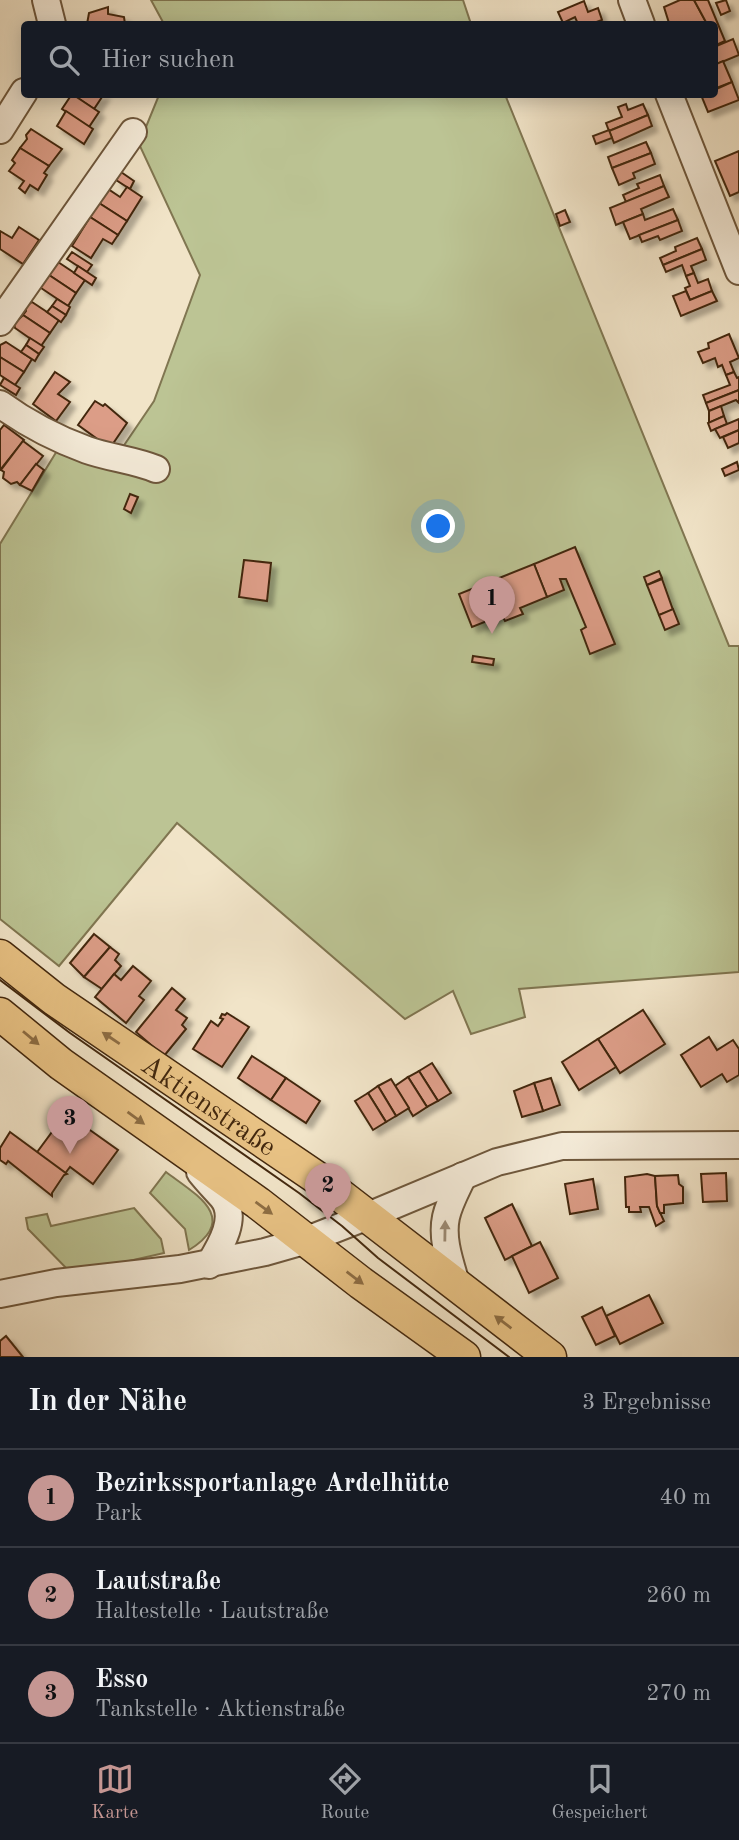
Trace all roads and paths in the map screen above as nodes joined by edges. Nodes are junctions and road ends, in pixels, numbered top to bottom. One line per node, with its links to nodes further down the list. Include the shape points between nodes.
1 (46, 0): 3 (street)
2 (632, 0): 4 (street)
3 (51, 21)
4 (641, 21)
5 (21, 97): 7 (street)
6 (671, 98): 9 (street)
7 (0, 130)
8 (133, 132): 10 (street)
9 (739, 269)
10 (0, 322)
11 (0, 404): 12 (street, via 88,450)
12 (156, 469)
13 (0, 956): 18 (main road, Aktienstraße, one-way to 13, via 54,999)
14 (0, 1014): 16 (main road, Aktienstraße, one-way to 16)
15 (739, 1145): 17 (street, via 562,1146 497,1162)
16 (188, 1155): 19 (main road, Aktienstraße, one-way to 19); 20 (street, via 224,1199 228,1213 225,1237)
17 (463, 1176): 18 (street); 21 (street, one-way to 17, via 444,1229)
18 (368, 1216): 19 (street); 21 (main road, Aktienstraße)
19 (307, 1240): 20 (street); 23 (main road, Aktienstraße, one-way to 23)
20 (209, 1265): 22 (street)
21 (457, 1287): 24 (main road, Aktienstraße, one-way to 21)
22 (0, 1294)
23 (464, 1357)
24 (550, 1357)

